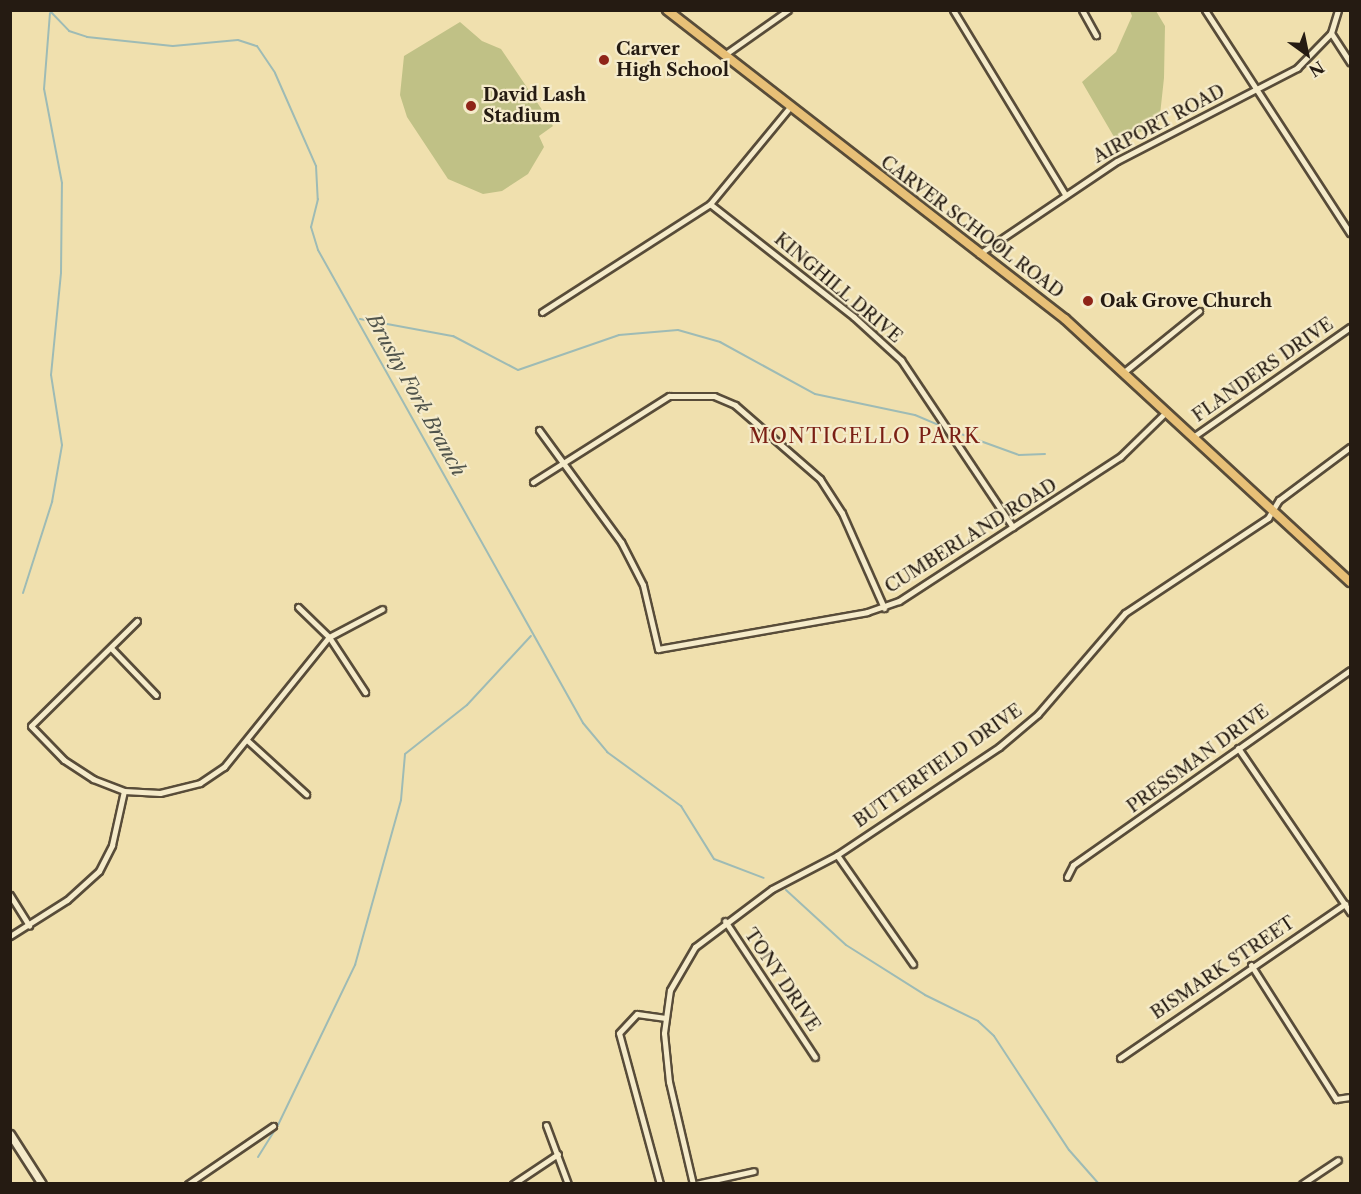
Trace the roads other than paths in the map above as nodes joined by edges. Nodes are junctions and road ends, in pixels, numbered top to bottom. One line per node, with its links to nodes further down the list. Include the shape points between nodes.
1 (667, 10): 9 (main road, CARVER SCHOOL ROAD)
2 (788, 10): 9 (street)
3 (953, 10): 13 (street)
4 (1082, 10): 8 (street)
5 (1205, 10): 11 (street)
6 (1338, 10): 7 (street, AIRPORT ROAD)
7 (1331, 33): 10 (street); 11 (street, AIRPORT ROAD, via 1307,60)
8 (1096, 35)
9 (724, 55): 12 (main road, CARVER SCHOOL ROAD)
10 (1350, 62)
11 (1260, 89): 13 (street, AIRPORT ROAD, via 1117,161); 15 (street)
12 (790, 106): 14 (street); 16 (main road, CARVER SCHOOL ROAD)
13 (1065, 194): 16 (street, AIRPORT ROAD)
14 (710, 204): 18 (street); 28 (street, KINGHILL DRIVE, via 854,317 901,360)
15 (1350, 233)
16 (979, 254): 20 (main road, CARVER SCHOOL ROAD, via 1065,319)
17 (1199, 311): 20 (street)
18 (542, 312)
19 (1350, 327): 23 (street, FLANDERS DRIVE)
20 (1124, 372): 21 (main road, CARVER SCHOOL ROAD)
21 (1166, 412): 23 (main road, CARVER SCHOOL ROAD); 28 (street, CUMBERLAND ROAD, via 1120,457)
22 (539, 430): 25 (street)
23 (1193, 437): 27 (main road, CARVER SCHOOL ROAD)
24 (1350, 447): 27 (street, BUTTERFIELD DRIVE, via 1279,500)
25 (561, 463): 26 (street); 31 (street, CUMBERLAND ROAD, via 614,531 634,565 651,609 658,649); 31 (street, via 669,396 699,393 725,400 820,479 842,513)
26 (533, 482)
27 (1274, 513): 29 (main road, CARVER SCHOOL ROAD); 43 (street, BUTTERFIELD DRIVE, via 1125,613 1020,730)
28 (1013, 527): 31 (street, CUMBERLAND ROAD)
29 (1350, 582)
30 (298, 607): 34 (street)
31 (884, 608)
32 (382, 609): 34 (street)
33 (137, 621): 35 (street)
34 (328, 637): 37 (street); 39 (street, via 286,685)
35 (111, 648): 38 (street); 41 (street, via 31,726 64,760 93,779)
36 (1350, 670): 40 (street, PRESSMAN DRIVE)
37 (364, 692)
38 (156, 695)
39 (248, 741): 41 (street, via 224,767 200,783 160,793); 42 (street)
40 (1238, 748): 44 (street, PRESSMAN DRIVE, via 1073,865); 46 (street)
41 (124, 791): 49 (street, via 112,845 99,871)
42 (306, 794)
43 (837, 855): 48 (street, BUTTERFIELD DRIVE, via 772,889); 51 (street)
44 (1067, 877)
45 (10, 895): 49 (street)
46 (1345, 904): 47 (street); 52 (street, BISMARK STREET)
47 (1350, 912)
48 (725, 921): 53 (street, BUTTERFIELD DRIVE, via 685,959 670,990); 54 (street, TONY DRIVE)
49 (29, 925): 50 (street)
50 (10, 936)
51 (912, 964)
52 (1251, 965): 55 (street, BISMARK STREET); 56 (street, via 1336,1099)
53 (664, 1018): 67 (street, via 637,1014 619,1033); 68 (street, BUTTERFIELD DRIVE, via 669,1082)
54 (815, 1057)
55 (1119, 1058)
56 (1350, 1097)
57 (546, 1125): 60 (street)
58 (273, 1126): 64 (street)
59 (10, 1134): 63 (street)
60 (558, 1154): 65 (street); 66 (street)
61 (1338, 1160): 69 (street)
62 (754, 1171): 68 (street)
63 (42, 1184)
64 (188, 1184)
65 (513, 1184)
66 (568, 1184)
67 (660, 1184)
68 (695, 1184)
69 (1302, 1184)

